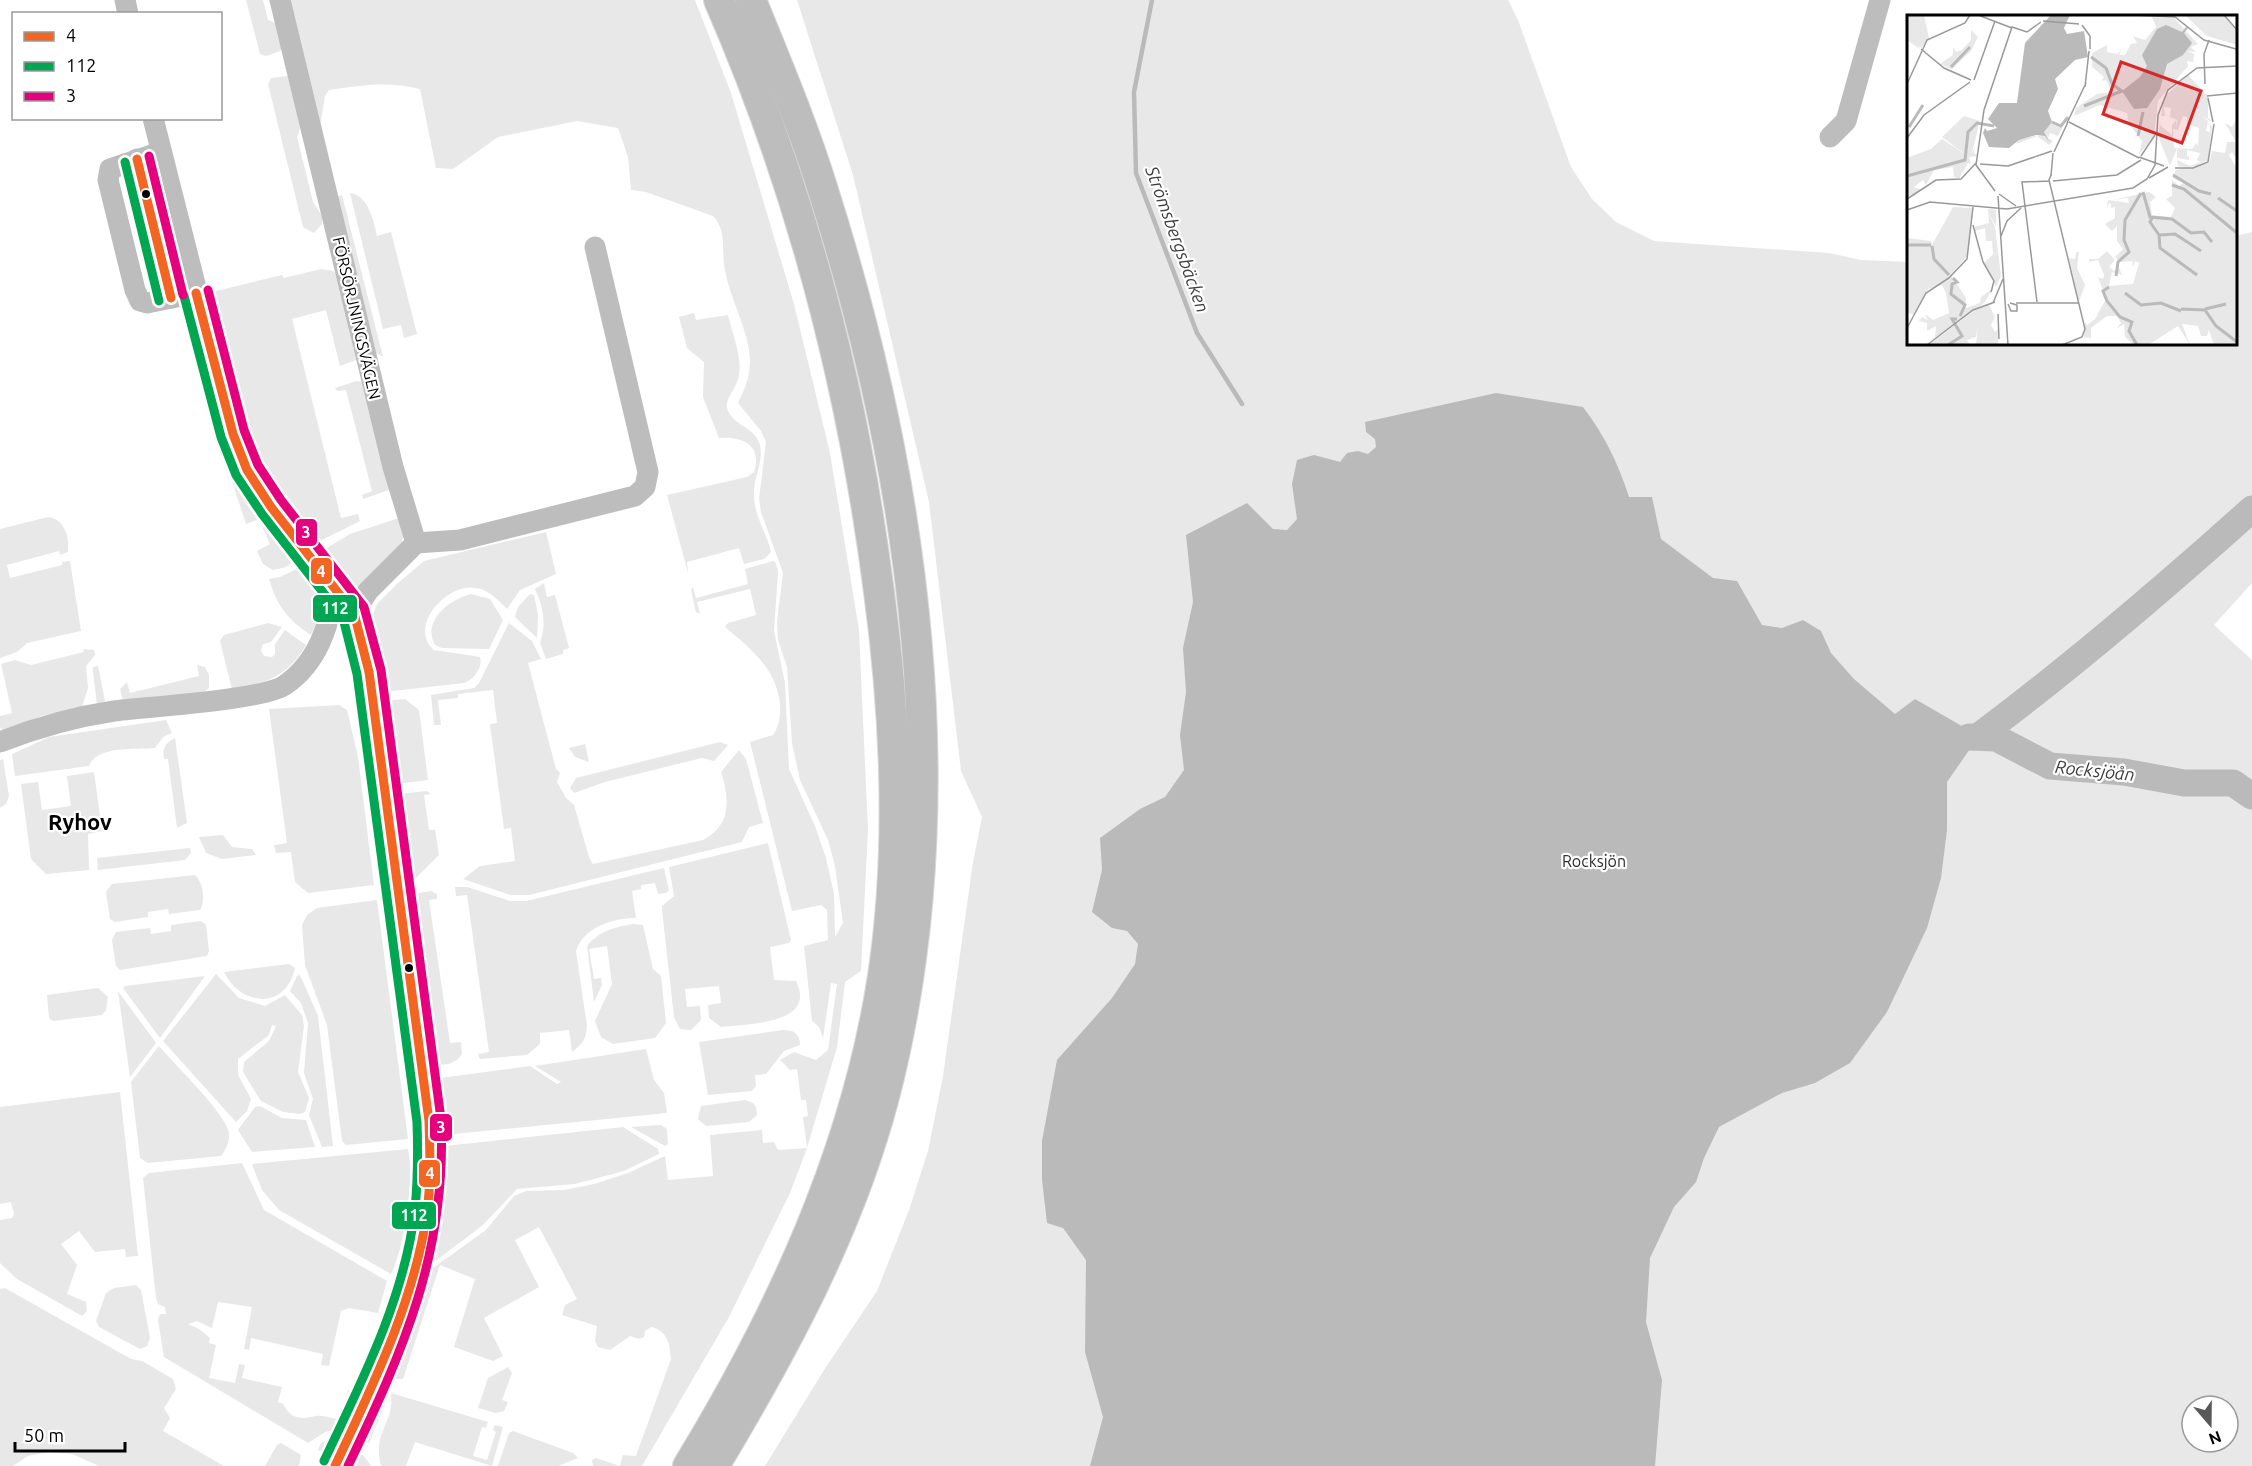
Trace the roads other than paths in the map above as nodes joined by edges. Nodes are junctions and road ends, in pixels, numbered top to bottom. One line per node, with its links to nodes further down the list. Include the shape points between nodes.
1 (280, 0): 14 (street, FÖRSÖRJNINGSVÄGEN, via 393,467)
2 (718, 0): 19 (highway, via 762,110 800,223 848,405 883,621 893,740 893,877 883,976 858,1093 825,1196 778,1303)
3 (751, 0): 6 (highway)
4 (769, 0): 6 (highway)
5 (1880, 0): 8 (street, via 1846,122)
6 (792, 100): 20 (highway, via 852,287 896,489 918,673 924,825 910,976 883,1099 866,1154 817,1280)
7 (153, 120): 9 (street)
8 (1830, 137)
9 (161, 152): 10 (street); 12 (street)
10 (137, 159): 13 (street); 13 (street, via 110,169 108,180 132,279 140,301)
11 (595, 247): 14 (street, via 648,472 645,487 635,496 460,540)
12 (196, 293): 13 (street); 15 (street, via 233,434 247,470)
13 (171, 298)
14 (416, 543): 16 (street, via 368,591)
15 (333, 586): 16 (street); 17 (street, via 325,631 308,661 284,686 248,695 64,719)
16 (354, 613): 18 (street, via 369,672 420,1053 431,1143 431,1190 422,1251 402,1316)
17 (0, 742)
18 (335, 1466)
19 (688, 1466)
20 (714, 1466)

